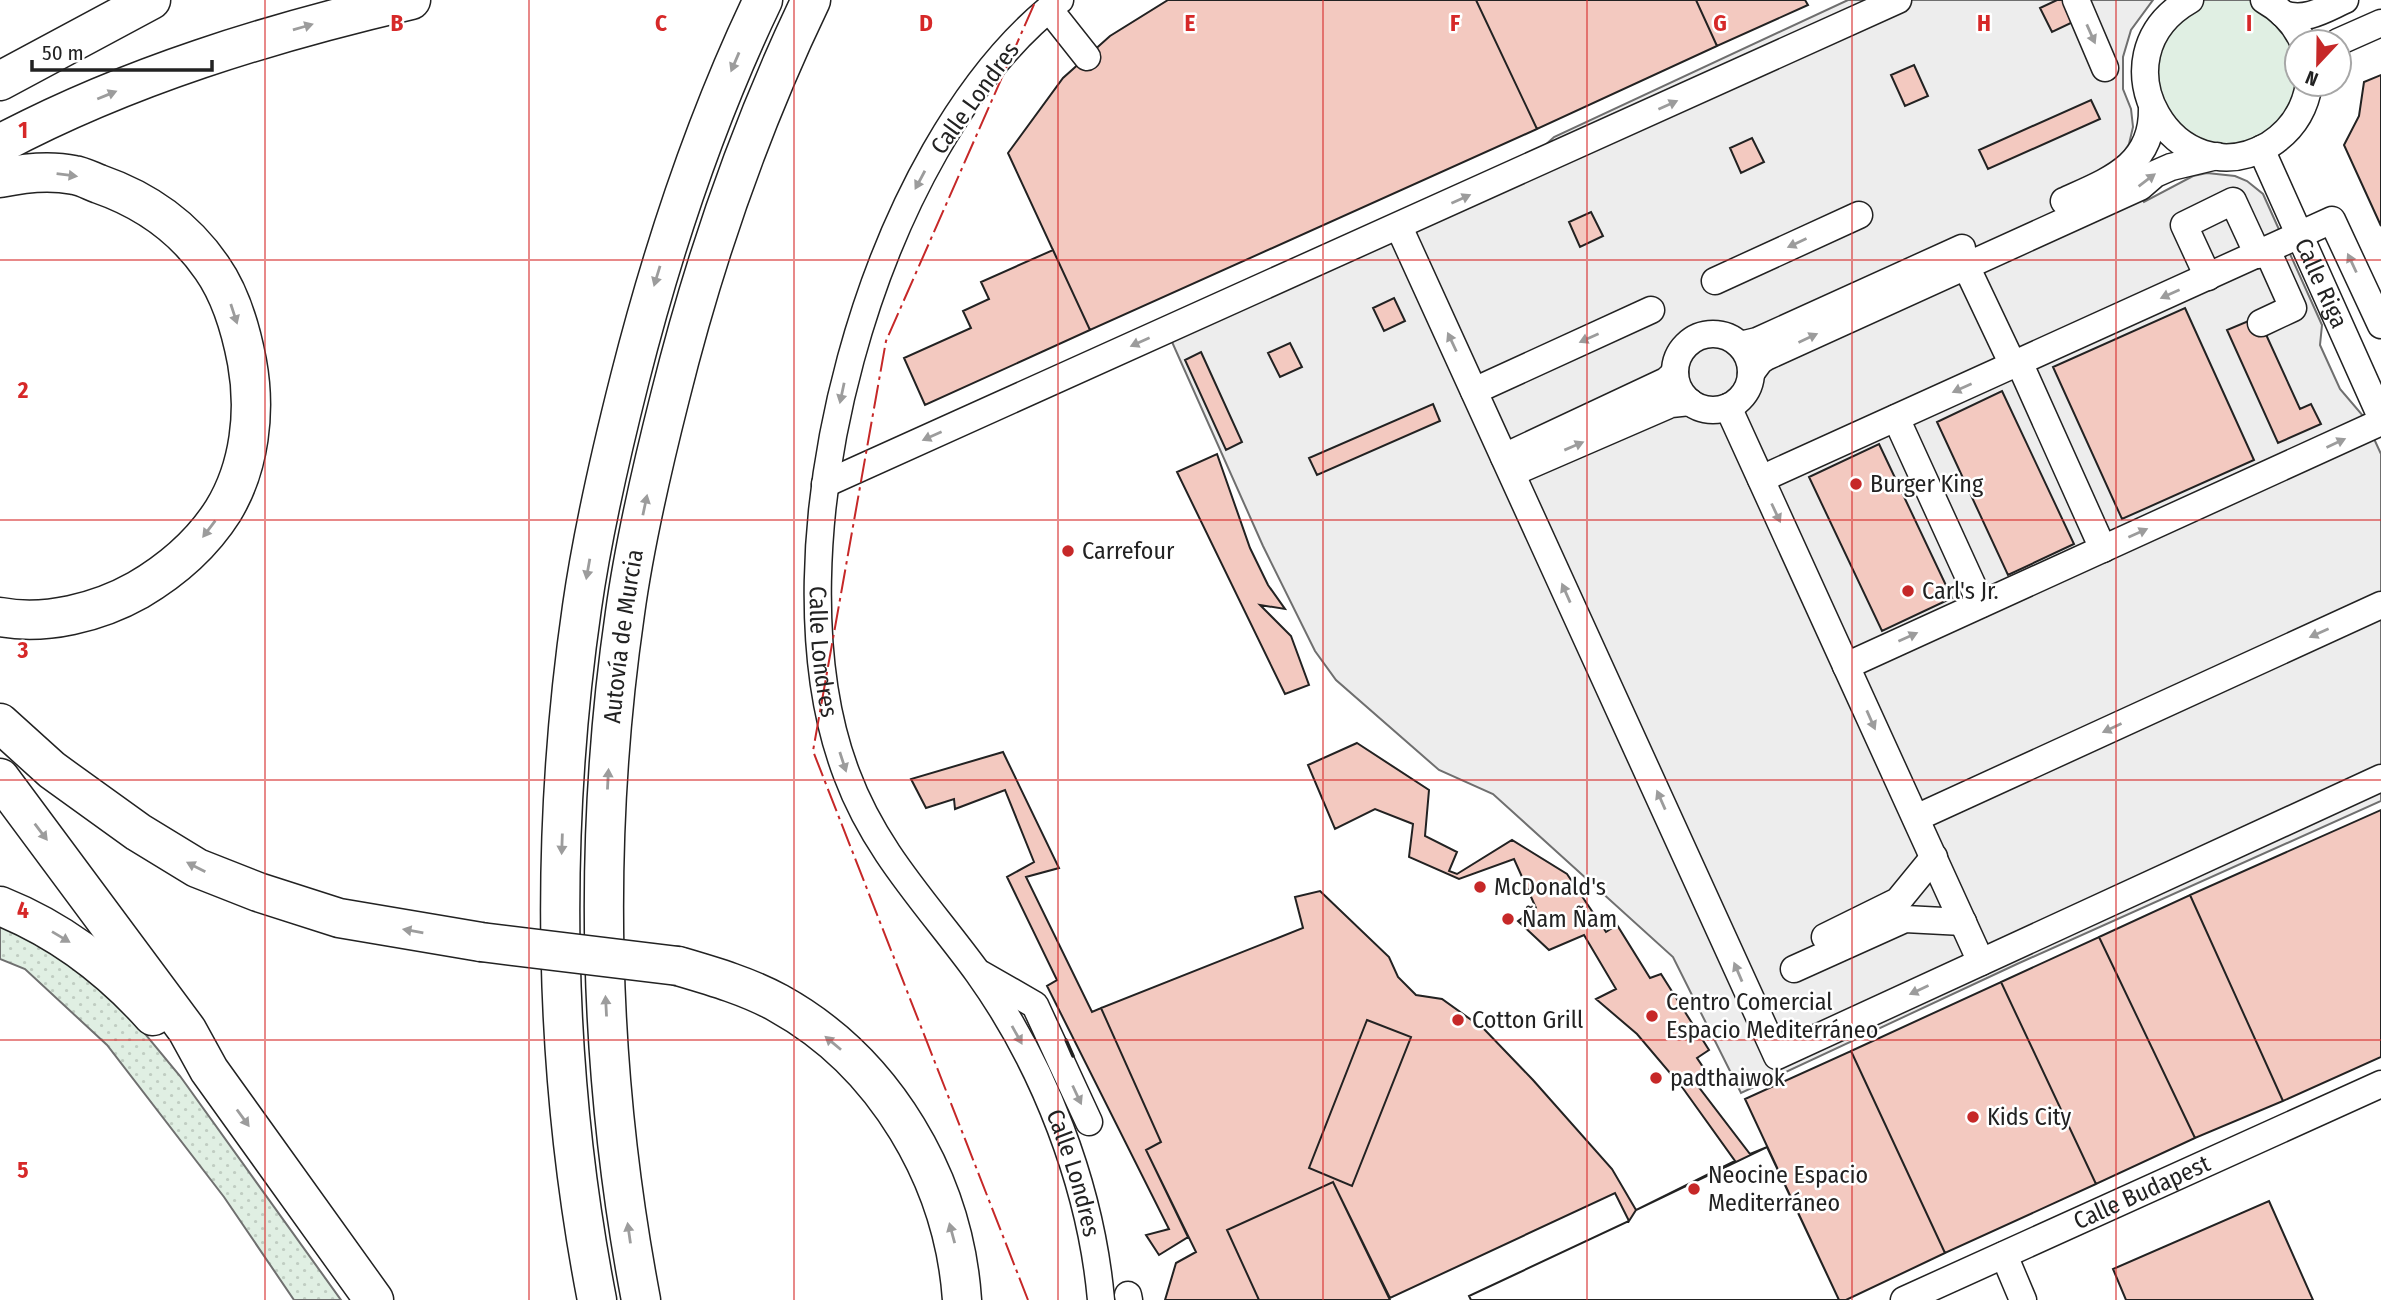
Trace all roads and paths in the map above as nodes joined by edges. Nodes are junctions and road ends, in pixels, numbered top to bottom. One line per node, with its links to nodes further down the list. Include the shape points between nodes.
1 (151, 0): 16 (highway)
2 (411, 0): 19 (highway, one-way to 2, via 96,99 237,47)
3 (763, 0): 65 (highway, Autovía de Murcia, one-way to 65, via 703,139 647,310 605,485 574,662 562,837 561,969 574,1139)
4 (811, 0): 66 (highway, Autovía de Murcia, one-way to 4, via 617,1134 604,968 605,851 617,667 635,552 689,322 744,154)
5 (1898, 0): 24 (street, one-way to 5)
6 (2076, 0): 15 (street, one-way to 15)
7 (2190, 0): 18 (street, via 2168,15 2146,54 2145,83)
8 (2346, 0): 10 (street, via 2302,17)
9 (1054, 4): 14 (street); 45 (street, Calle Londres, one-way to 45, via 989,71 937,147 909,199 856,339)
10 (2274, 7): 12 (street)
11 (2381, 23): 13 (street)
12 (2295, 28)
13 (2353, 35)
14 (1087, 57)
15 (2105, 68)
16 (0, 81)
17 (2306, 98): 20 (street, via 2293,124)
18 (2152, 109): 21 (street, via 2174,137); 33 (street, via 2144,146 2113,178)
19 (0, 144)
20 (2261, 149): 21 (street); 25 (street, Calle Riga)
21 (2217, 156): 27 (street, one-way to 21, via 2140,187 2162,170)
22 (0, 178): 49 (highway, one-way to 49, via 26,173 74,174 120,191 160,214 213,268 230,302 251,382 251,426 242,468 223,510 199,543 164,575 128,596 88,611 47,619)
23 (1859, 215): 29 (street, one-way to 29)
24 (1399, 227): 37 (street, one-way to 24); 45 (street, one-way to 45)
25 (2299, 236): 26 (street); 32 (street, one-way to 25, via 2332,220); 40 (street, Calle Riga)
26 (2262, 252): 28 (street); 28 (street, via 2234,201 2184,225); 31 (street, via 2293,308)
27 (1966, 266): 34 (street); 36 (street, one-way to 27, via 1766,357)
28 (2208, 277): 34 (street, one-way to 34)
29 (1715, 281)
30 (1651, 310): 37 (street, one-way to 37)
31 (2261, 323)
32 (2381, 325)
33 (1740, 345): 35 (street, via 1719,334 1696,337 1681,350); 36 (street)
34 (2016, 364): 41 (street, one-way to 41); 46 (street)
35 (1675, 373): 38 (street); 43 (street)
36 (1751, 373): 39 (street, via 1744,393)
37 (1474, 391): 43 (street)
38 (1690, 402): 39 (street, via 1708,409); 43 (street, one-way to 38, via 1671,404)
39 (1728, 407): 44 (street)
40 (2381, 417)
41 (1896, 418): 44 (street); 47 (street)
42 (2381, 422): 46 (street, one-way to 42)
43 (1508, 465): 58 (street, one-way to 43, via 1777,1056)
44 (1761, 479): 50 (street, one-way to 50)
45 (825, 484): 59 (street, Calle Londres, one-way to 59, via 819,646 833,732 847,776 890,860)
46 (2104, 549): 47 (street)
47 (1981, 604): 50 (street, one-way to 47)
48 (2381, 605): 54 (street, one-way to 54)
49 (0, 617)
50 (1846, 666): 54 (street, one-way to 54)
51 (0, 723): 67 (highway, one-way to 51, bridge, via 954,1242 918,1145 869,1077 839,1047 778,1003 678,966 481,942 339,918 258,892 197,868 138,832 52,771)
52 (0, 778): 60 (highway, one-way to 60, via 187,1030)
53 (2381, 778): 58 (street)
54 (1916, 818): 55 (street)
55 (1934, 857): 57 (street); 57 (street, via 1898,901 1791,962 1905,919)
56 (0, 906): 60 (highway, one-way to 60, via 82,950)
57 (1963, 922): 58 (street)
58 (1981, 962)
59 (977, 971): 62 (street, one-way to 62, via 1035,1005); 68 (street, Calle Londres, one-way to 68, via 1031,1060 1054,1113 1093,1239)
60 (209, 1070): 64 (highway, one-way to 64)
61 (2381, 1084): 63 (street, Calle Budapest)
62 (1089, 1122)
63 (2004, 1255): 69 (street, Calle Budapest); 70 (street)
64 (374, 1300)
65 (597, 1300)
66 (641, 1300)
67 (962, 1300)
68 (1101, 1300)
69 (1904, 1300)
70 (2023, 1300)

